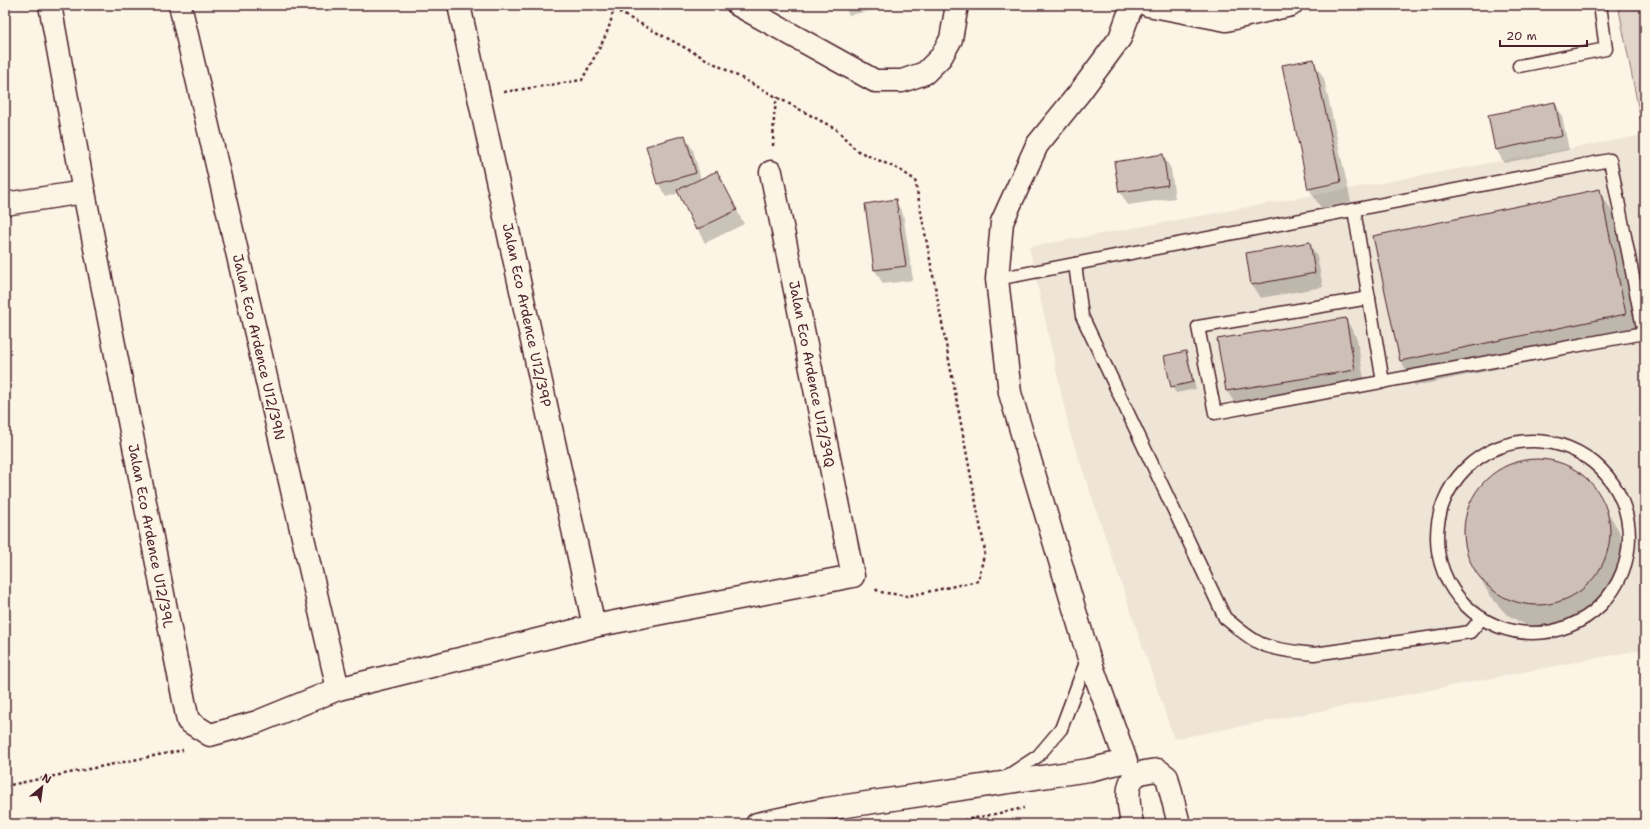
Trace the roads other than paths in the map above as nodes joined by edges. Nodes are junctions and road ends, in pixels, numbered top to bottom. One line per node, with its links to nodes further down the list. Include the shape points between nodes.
1 (50, 5): 12 (street, Jalan Eco Ardence U12/39L)
2 (180, 5): 22 (street, Jalan Eco Ardence U12/39N)
3 (459, 5): 20 (street, Jalan Eco Ardence U12/39P)
4 (738, 5): 5 (street, via 875,80 902,81 924,73 942,57 951,39)
5 (957, 5)
6 (1132, 5): 16 (street, via 1120,38 1037,144 1002,222)
7 (1148, 5): 8 (street, via 1226,20)
8 (1291, 5)
9 (1600, 5): 10 (lane, via 1606,49)
10 (1519, 66)
11 (771, 172): 20 (street, Jalan Eco Ardence U12/39Q, via 853,576)
12 (84, 192): 13 (street); 22 (street, Jalan Eco Ardence U12/39L, via 188,721 210,735 257,722)
13 (5, 204)
14 (1354, 210): 15 (lane); 17 (lane); 18 (lane, via 1610,160 1644,333)
15 (1075, 264): 16 (lane); 19 (lane, via 1082,316 1225,618 1264,645 1314,654 1470,632)
16 (997, 279): 21 (street, via 1010,393)
17 (1370, 298): 18 (lane); 18 (lane, via 1198,326 1215,414)
18 (1383, 382)
19 (1482, 618): 19 (lane, via 1458,597 1440,562 1438,522 1443,502 1452,484 1481,456 1518,442 1558,444 1577,452 1594,463 1608,477 1619,494 1626,513 1629,532 1628,552 1623,572 1614,589 1586,618 1548,632 1508,629)
20 (594, 626): 22 (street)
21 (1088, 655): 23 (lane, via 1061,729 1038,756); 23 (street, via 1126,761 1089,770)
22 (338, 689)
23 (995, 784): 24 (street, via 826,809)
24 (758, 824)
25 (1132, 824): 26 (street, via 1130,783 1138,774 1158,770 1167,777)
26 (1179, 824)

